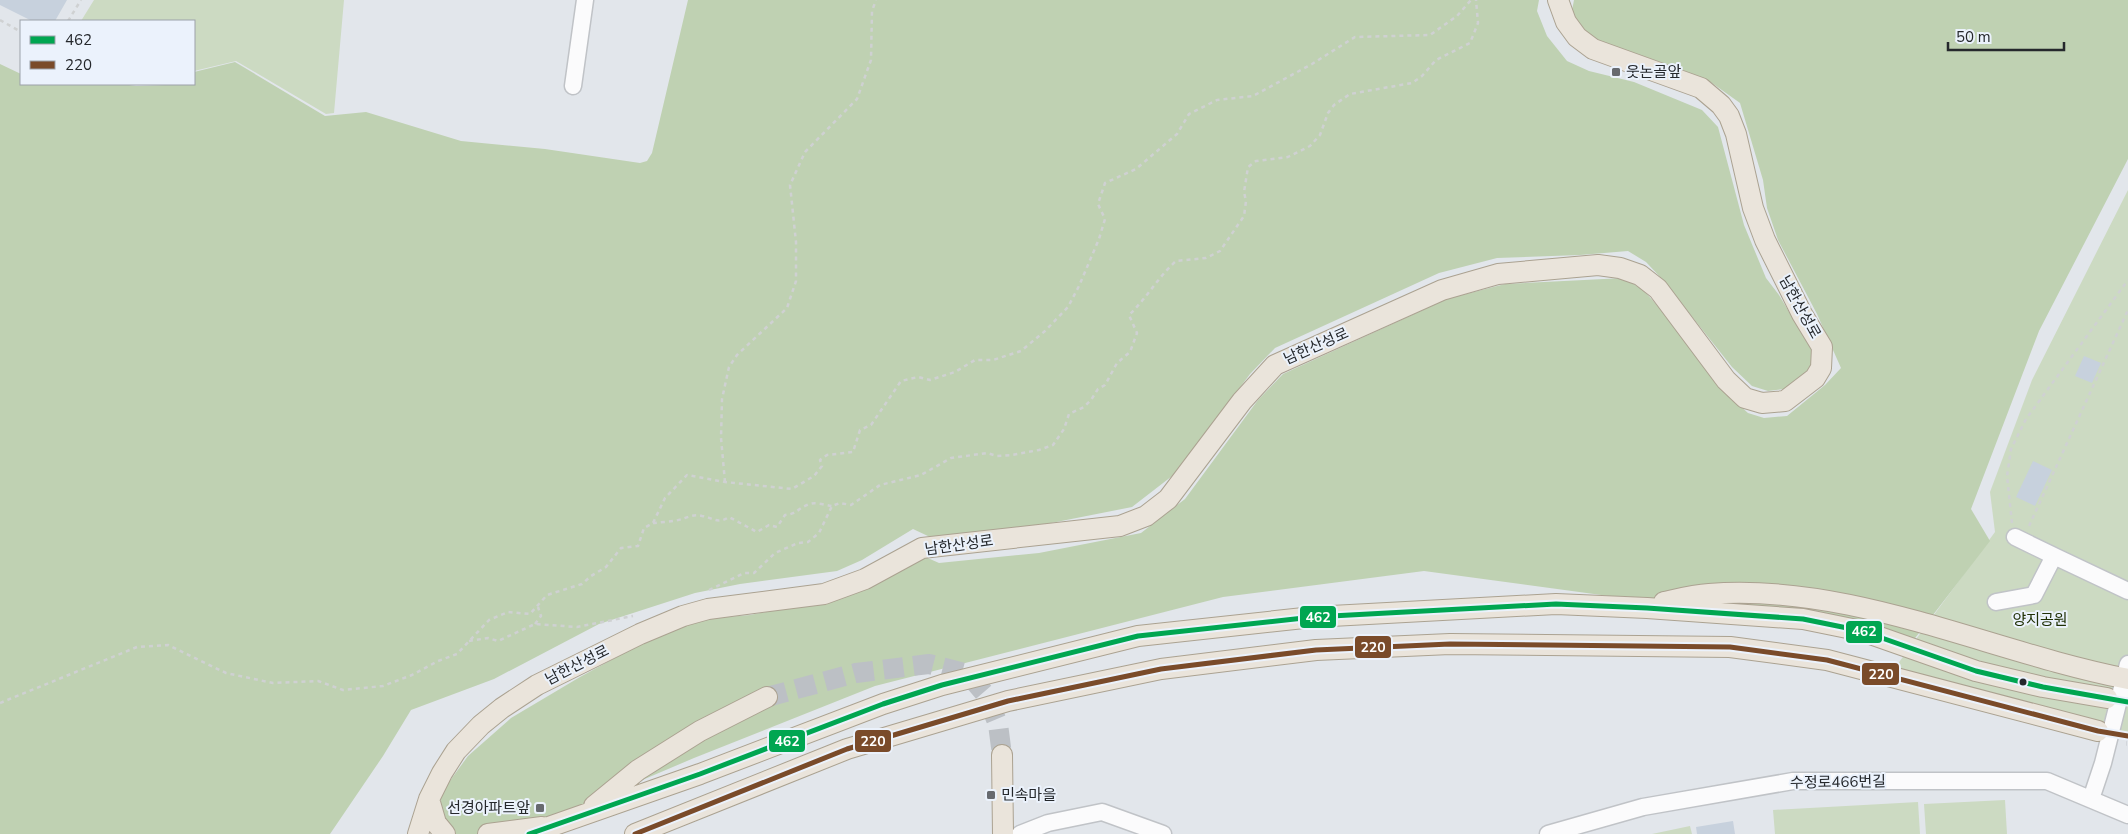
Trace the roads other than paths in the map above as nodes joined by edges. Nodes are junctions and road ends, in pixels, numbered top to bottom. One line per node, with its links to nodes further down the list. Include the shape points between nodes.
1 (586, 0): 3 (street)
2 (1558, 0): 14 (main road, 남한산성로, via 1566,22 1577,37 1593,49 1701,88 1722,105 1729,116 1753,208 1765,240 1822,347 1821,368 1815,378 1785,401 1762,403 1745,398 1726,380 1658,289 1640,274 1598,265 1498,274 1479,279 1442,290 1275,365 1242,401 1168,499 1146,516 1120,526 922,548 865,580 824,594 734,605 683,616 573,666 502,708 456,751)
3 (574, 86)
4 (2019, 539): 5 (street)
5 (2054, 556): 6 (street); 7 (street, via 2034,596)
6 (2128, 591)
7 (1996, 602)
8 (1635, 607): 9 (main road, via 1708,594 1766,593 1849,605); 11 (main road, via 1803,619 1862,632 1976,671); 17 (main road, via 1556,604 1465,608 1313,617 1138,636 942,685 883,704)
9 (2127, 674): 15 (street)
10 (767, 698): 17 (main road, via 700,731 638,770)
11 (2107, 698)
12 (2098, 731): 23 (main road, via 1827,660 1730,647 1450,644 1316,650 1161,669 1008,701 847,749)
13 (1002, 756): 24 (main road)
14 (429, 799): 19 (main road); 20 (main road, 남한산성로); 21 (main road, via 436,823)
15 (2091, 800): 16 (street, 수정로466번길); 27 (street, 수정로466번길, via 2047,781 1793,781 1644,807)
16 (2128, 815)
17 (582, 816): 18 (main road)
18 (538, 830): 22 (main road)
19 (410, 834)
20 (418, 834)
21 (444, 834)
22 (488, 834)
23 (635, 834)
24 (1004, 834)
25 (1020, 834): 26 (street, via 1048,823 1102,812)
26 (1163, 834)
27 (1548, 834)

